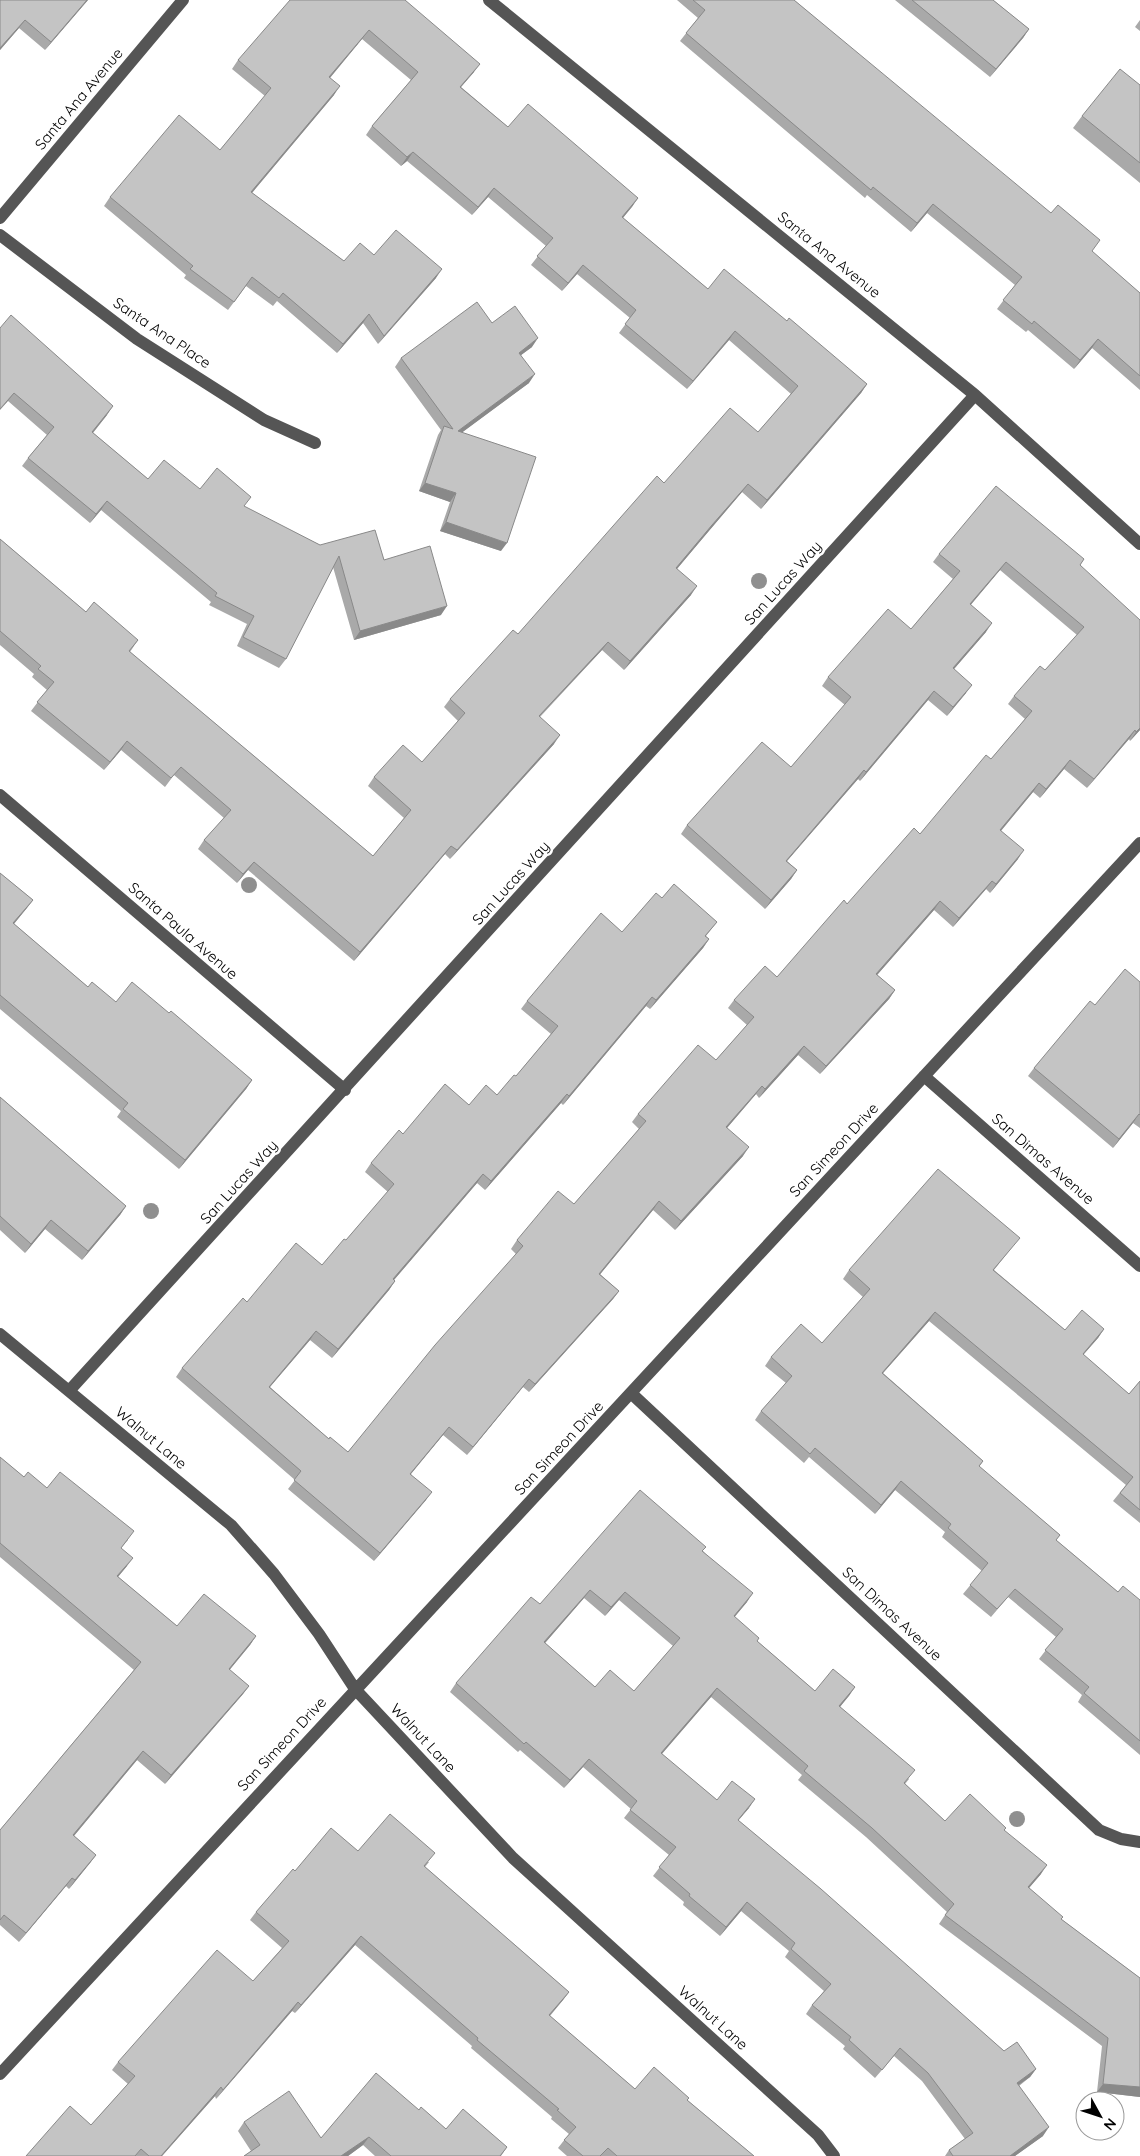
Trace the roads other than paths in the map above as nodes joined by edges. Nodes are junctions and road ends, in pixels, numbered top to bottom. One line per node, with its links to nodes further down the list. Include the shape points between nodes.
1 (183, 0): 3 (street, Santa Ana Avenue)
2 (489, 0): 5 (street, Santa Ana Avenue)
3 (0, 218)
4 (0, 236): 6 (street, Santa Ana Place, via 137,339 264,420)
5 (975, 394): 7 (street, Santa Ana Avenue); 11 (street, San Lucas Way)
6 (315, 443)
7 (1140, 544)
8 (0, 795): 11 (street, Santa Paula Avenue)
9 (1140, 843): 10 (street, San Simeon Drive)
10 (924, 1076): 12 (street, San Dimas Avenue); 15 (street, San Simeon Drive)
11 (344, 1090): 14 (street, San Lucas Way)
12 (1140, 1266)
13 (0, 1334): 14 (street, Walnut Lane)
14 (69, 1391): 16 (street, Walnut Lane, via 231,1525 274,1574)
15 (632, 1394): 16 (street, San Simeon Drive); 17 (street, San Dimas Avenue, via 1099,1830)
16 (355, 1689): 18 (street, San Simeon Drive); 19 (street, Walnut Lane, via 514,1858 818,2135)
17 (1140, 1842)
18 (0, 2074)
19 (834, 2156)

